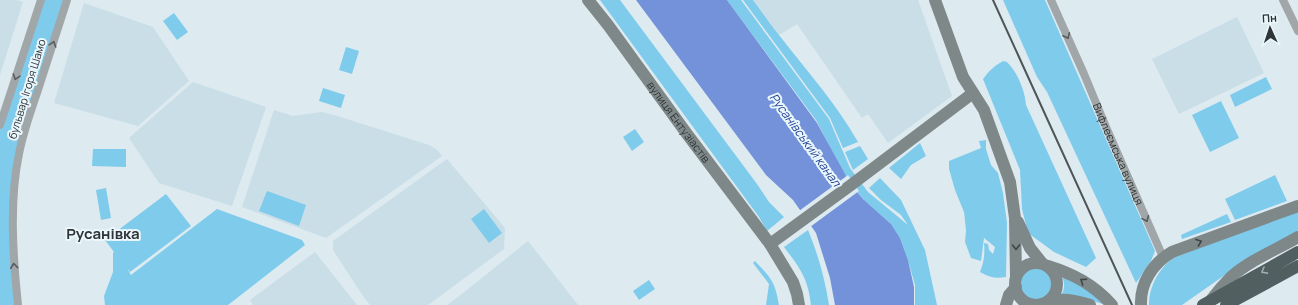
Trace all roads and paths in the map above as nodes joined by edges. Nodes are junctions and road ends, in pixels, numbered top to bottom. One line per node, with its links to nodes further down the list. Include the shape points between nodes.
1 (40, 0): 9 (street, бульвар Ігоря Шамо, one-way to 9)
2 (66, 0): 21 (street, бульвар Ігоря Шамо, one-way to 2, via 13,217 19,154)
3 (588, 0): 13 (street, вулиця Ентузіастів)
4 (935, 0): 8 (street, via 963,77)
5 (1051, 0): 15 (street, Вифлеємська вулиця, one-way to 15)
6 (1283, 0): 7 (street)
7 (1298, 31)
8 (973, 93): 11 (street, via 984,110 1005,167 1010,182); 13 (street)
9 (0, 125)
10 (1298, 206): 15 (street, one-way to 10)
11 (1015, 218): 16 (street, via 1030,248); 18 (street, one-way to 18)
12 (1298, 238): 19 (street, via 1240,270)
13 (770, 244): 22 (street, вулиця Ентузіастів, via 793,282)
14 (1298, 252): 19 (highway, one-way to 19)
15 (1163, 257): 26 (street, via 1154,266 1143,286)
16 (1045, 264): 18 (street, via 1029,264 1019,271); 20 (street, via 1053,270 1058,284 1053,297); 25 (street, one-way to 16, via 1079,278)
17 (1298, 266): 27 (highway)
18 (1016, 282): 20 (street, via 1017,293 1021,298 1032,304); 23 (street)
19 (1207, 303)
20 (1041, 304): 24 (street, via 1065,299)
21 (18, 305)
22 (799, 305)
23 (1006, 305)
24 (1090, 305)
25 (1112, 305)
26 (1141, 305)
27 (1226, 305)

